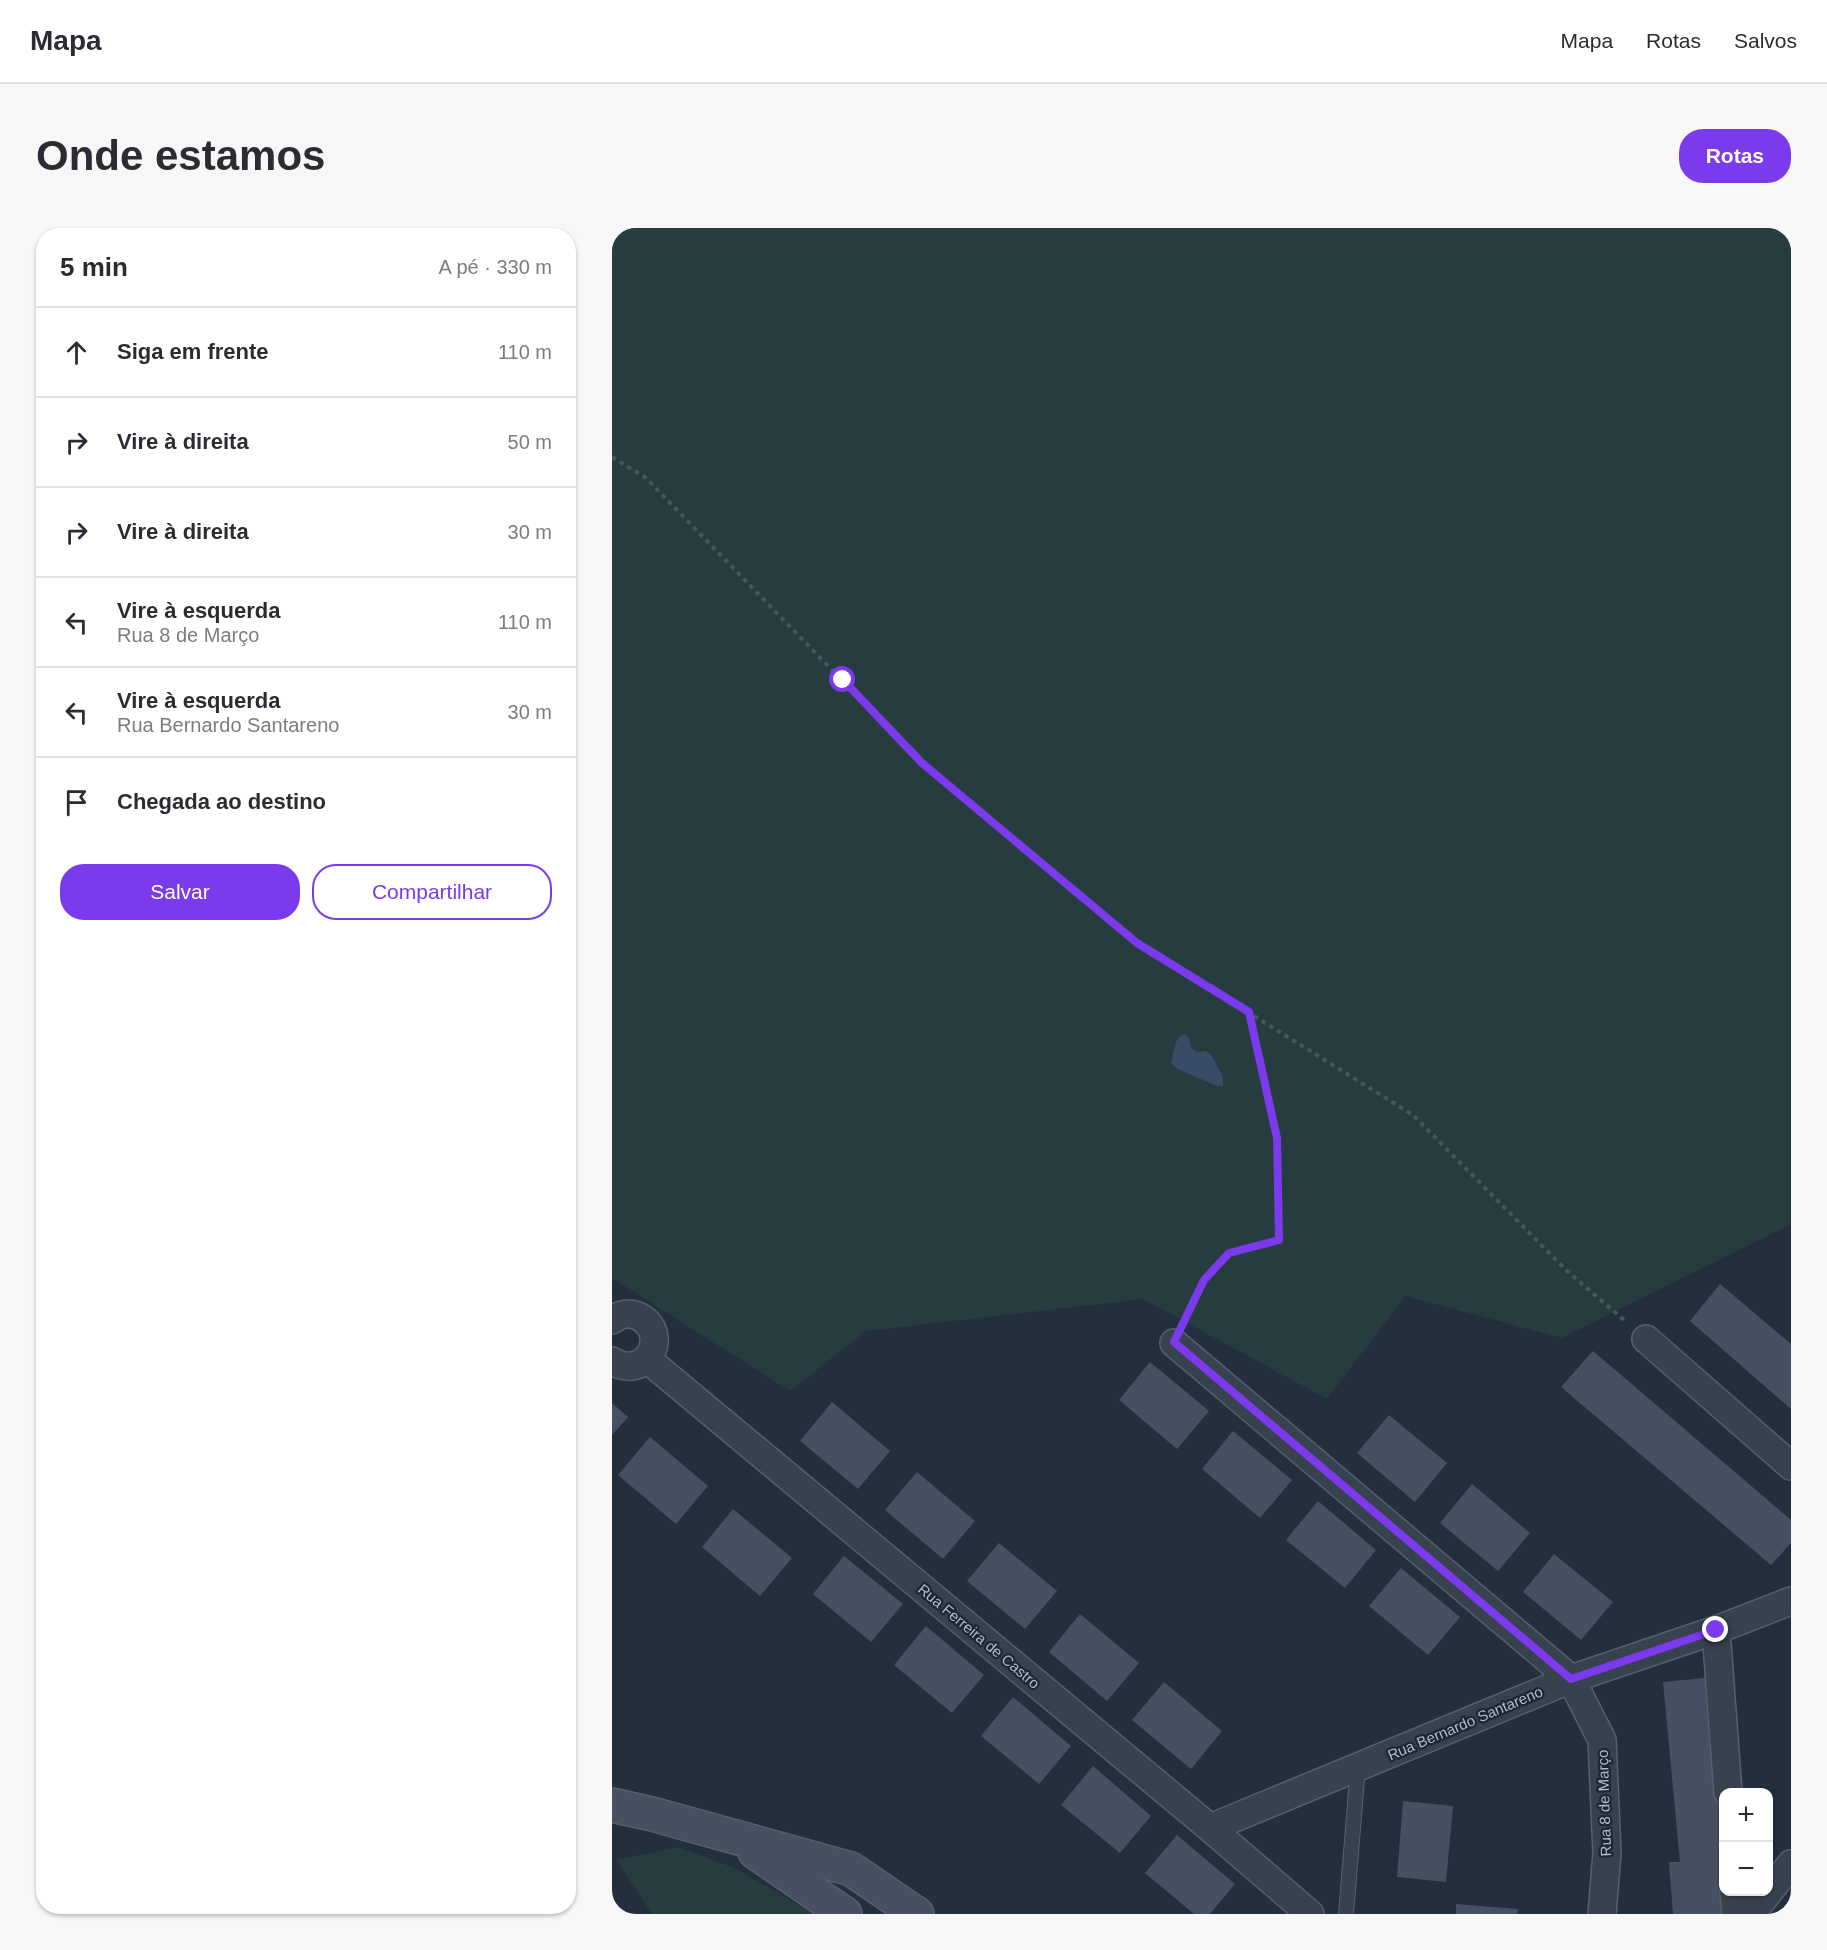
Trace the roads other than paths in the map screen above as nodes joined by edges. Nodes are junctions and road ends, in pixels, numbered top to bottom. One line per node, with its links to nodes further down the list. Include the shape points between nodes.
1 (612, 1320): 4 (street, via 626,1314 649,1324 654,1341)
2 (1646, 1339): 6 (street)
3 (1174, 1342): 9 (street, Rua 8 de Março)
4 (647, 1359): 5 (street, via 631,1367); 13 (street, Rua Ferreira de Castro)
5 (612, 1361)
6 (1791, 1466)
7 (1791, 1601): 8 (street, Rua Bernardo Santareno)
8 (1716, 1630): 9 (street, Rua Bernardo Santareno); 11 (street)
9 (1571, 1679): 10 (street, Rua Bernardo Santareno); 21 (street, Rua 8 de Março, via 1602,1740 1607,1853)
10 (1358, 1767): 13 (street, Rua Bernardo Santareno); 20 (lane)
11 (1728, 1788)
12 (612, 1805): 14 (main road)
13 (1210, 1828): 19 (street, Rua Ferreira de Castro)
14 (734, 1838): 17 (main road); 18 (main road, via 851,1869)
15 (1791, 1864): 23 (street)
16 (1734, 1896): 22 (street)
17 (845, 1914)
18 (917, 1914)
19 (1310, 1914)
20 (1346, 1914)
21 (1602, 1914)
22 (1736, 1914)
23 (1751, 1914)

